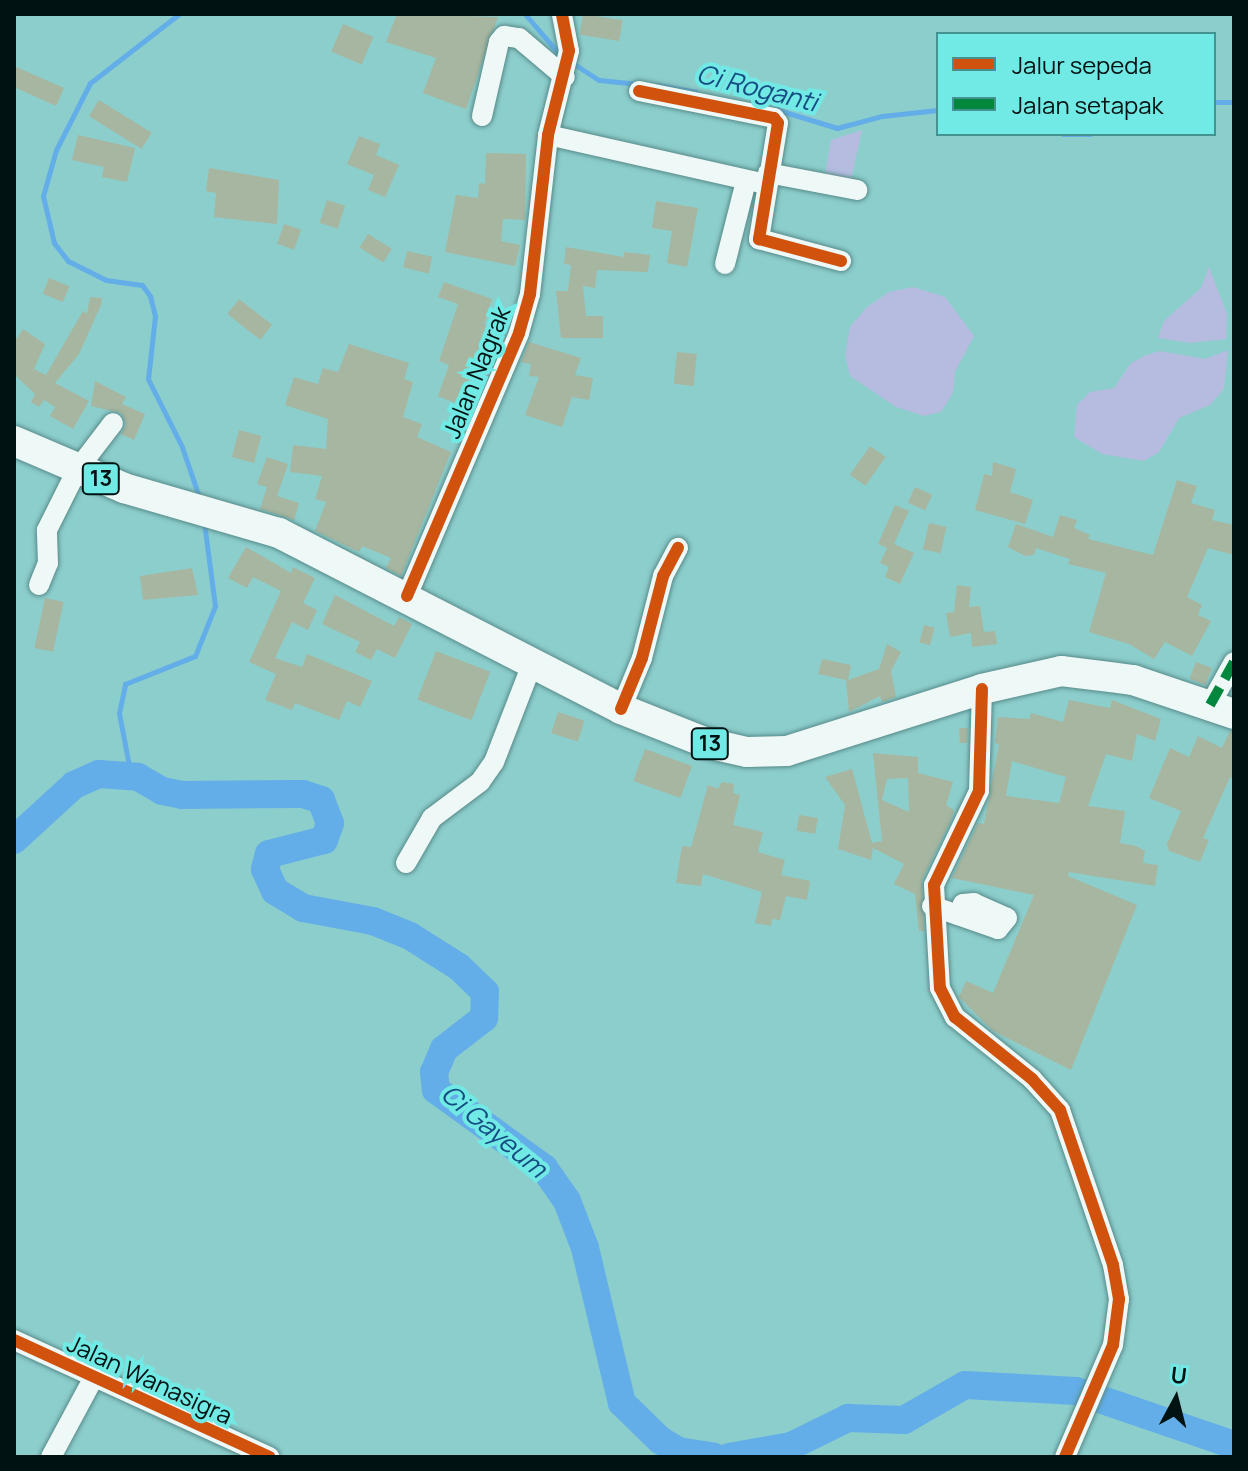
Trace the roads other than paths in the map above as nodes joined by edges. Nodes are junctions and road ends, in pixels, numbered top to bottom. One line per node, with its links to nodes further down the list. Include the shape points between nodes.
1 (562, 14): 2 (street, Jalan Nagrak, via 569,48)
2 (565, 77): 4 (street, via 519,38 504,36); 5 (street, Jalan Nagrak)
3 (639, 91): 6 (street, via 774,118 778,123)
4 (482, 116)
5 (548, 135): 6 (street); 17 (street, Jalan Nagrak, via 532,285 519,333)
6 (760, 179): 7 (street); 8 (street); 9 (street)
7 (857, 190)
8 (736, 233): 9 (street); 11 (street)
9 (758, 235): 10 (street, via 766,245)
10 (841, 261)
11 (725, 264)
12 (113, 423): 14 (street)
13 (14, 441): 14 (highway, 13)
14 (77, 470): 16 (street, via 47,530 48,563); 17 (highway, 13, via 279,533)
15 (678, 548): 21 (street, via 663,576 642,658)
16 (39, 585)
17 (407, 596): 19 (highway, 13)
18 (1234, 662): 22 (street)
19 (532, 664): 21 (highway, 13); 23 (street, via 494,762 480,782 432,818)
20 (982, 689): 21 (highway, 13, via 787,751 747,752 707,743); 22 (highway, 13, via 1037,673 1085,672 1133,680); 24 (street, via 981,780 934,885)
21 (621, 709)
22 (1222, 710)
23 (406, 863)
24 (932, 906): 25 (street); 30 (street, via 940,988 949,1007 1060,1110 1082,1164 1119,1299 1113,1345)
25 (958, 915)
26 (14, 1340): 27 (street, Jalan Wanasigra)
27 (94, 1377): 28 (street); 29 (street, Jalan Wanasigra)
28 (51, 1457)
29 (269, 1457)
30 (1065, 1457)

